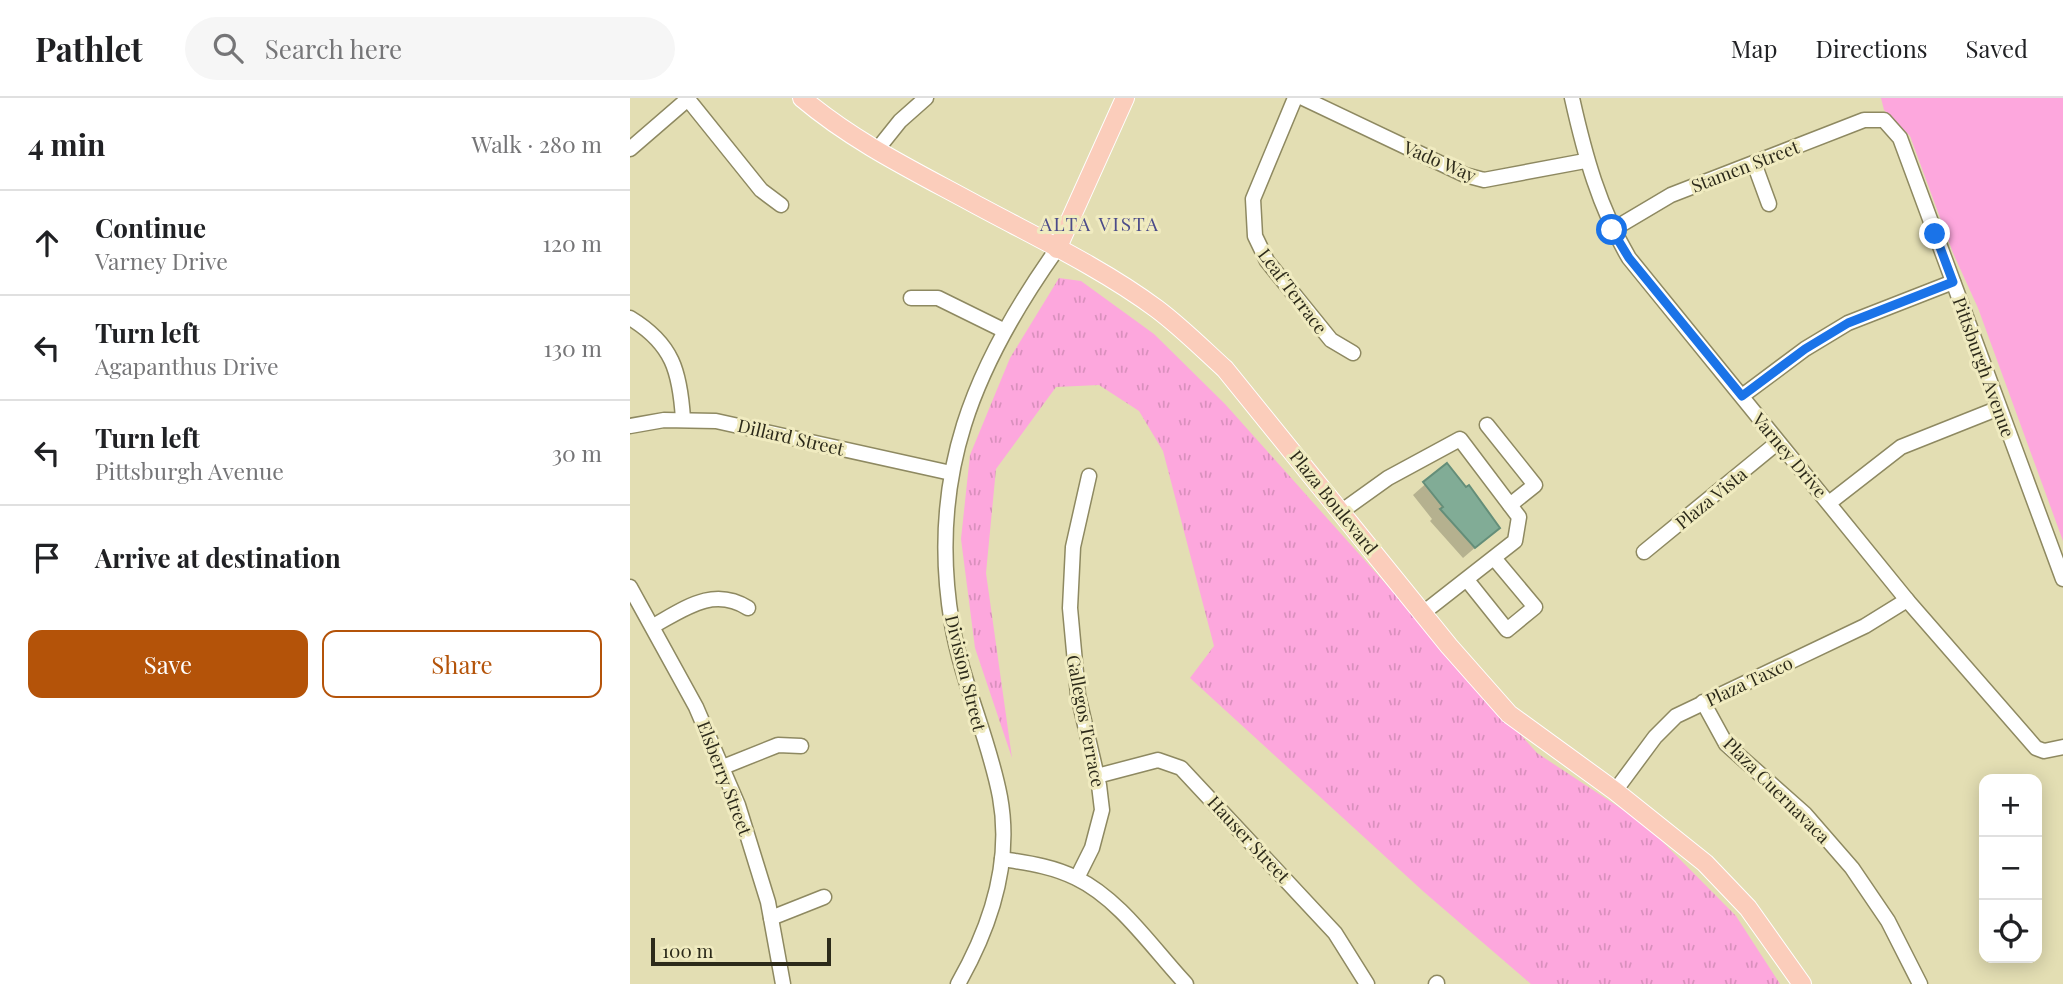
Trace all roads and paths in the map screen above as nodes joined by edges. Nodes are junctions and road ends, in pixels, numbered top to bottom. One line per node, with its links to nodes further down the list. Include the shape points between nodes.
1 (688, 98): 9 (street); 14 (street, via 761,190)
2 (802, 98): 10 (main road, Plaza Boulevard)
3 (926, 98): 10 (street)
4 (1125, 98): 16 (main road, Division Street)
5 (1295, 98): 21 (street, Leaf Terrace, via 1253,199 1255,236 1267,261 1331,340)
6 (1303, 98): 11 (street, Vado Way, via 1484,180)
7 (1572, 98): 11 (street, Varney Drive)
8 (1884, 120): 12 (street, Stamen Street, via 1864,120); 17 (street, Pittsburgh Avenue, via 1900,138)
9 (630, 149)
10 (876, 151): 16 (main road, Plaza Boulevard)
11 (1585, 161): 15 (street, Varney Drive)
12 (1754, 163): 13 (street); 15 (street, Stamen Street, via 1671,195)
13 (1769, 204)
14 (781, 205)
15 (1612, 230): 22 (street, Varney Drive, via 1629,258)
16 (1057, 248): 20 (street, Division Street); 32 (main road, Plaza Boulevard, via 1156,308 1225,369)
17 (1953, 282): 22 (street, via 1848,323); 23 (street, Pittsburgh Avenue)
18 (911, 298): 20 (street, via 938,298)
19 (630, 318): 24 (street, via 660,342 675,365)
20 (1003, 330): 28 (street, Division Street, via 968,406)
21 (1353, 353)
22 (1742, 396): 27 (street, Varney Drive)
23 (1999, 408): 30 (street, via 1901,447); 35 (street, Pittsburgh Avenue)
24 (683, 419): 26 (street, Dillard Street); 28 (street, Dillard Street, via 716,421)
25 (1487, 425): 31 (street, via 1535,485)
26 (630, 426)
27 (1777, 443): 30 (street, Varney Drive); 33 (street, Plaza Vista)
28 (951, 473): 48 (street, Division Street, via 946,561 952,623 1000,796)
29 (1089, 476): 46 (street, Gallegos Terrace, via 1073,547 1070,608 1078,695)
30 (1829, 503): 38 (street, Varney Drive)
31 (1510, 505): 32 (street, via 1460,439 1388,478); 34 (street, via 1519,517 1515,541)
32 (1342, 511): 40 (main road, Plaza Boulevard)
33 (1644, 552)
34 (1494, 558): 36 (street); 36 (street, via 1535,607 1507,630)
35 (2063, 579)
36 (1467, 580): 40 (street)
37 (630, 587): 41 (street, Elsberry Street)
38 (1907, 600): 42 (street, Plaza Taxco, via 1865,626); 44 (street, Varney Drive, via 2036,748)
39 (748, 608): 41 (street, via 723,598 705,599)
40 (1423, 613): 47 (main road, Plaza Boulevard, via 1509,714)
41 (653, 626): 45 (street, Elsberry Street)
42 (1703, 702): 47 (street, Plaza Taxco, via 1676,716 1655,737); 57 (street, Plaza Cuernavaca, via 1726,744 1805,814 1852,868 1888,921)
43 (801, 746): 45 (street, via 778,746)
44 (2063, 747)
45 (723, 767): 51 (street, Elsberry Street)
46 (1097, 776): 49 (street, Gallegos Terrace, via 1100,826); 55 (street, Hauser Street, via 1158,760 1181,768 1335,933)
47 (1615, 791): 56 (main road, Plaza Boulevard, via 1705,863 1748,908)
48 (1002, 859): 49 (street, via 1038,864); 53 (street, Division Street, via 990,916)
49 (1077, 878): 54 (street, via 1115,907)
50 (824, 897): 51 (street)
51 (771, 918): 52 (street, Elsberry Street)
52 (783, 984)
53 (958, 984)
54 (1186, 984)
55 (1367, 984)
56 (1802, 984)
57 (1920, 984)

